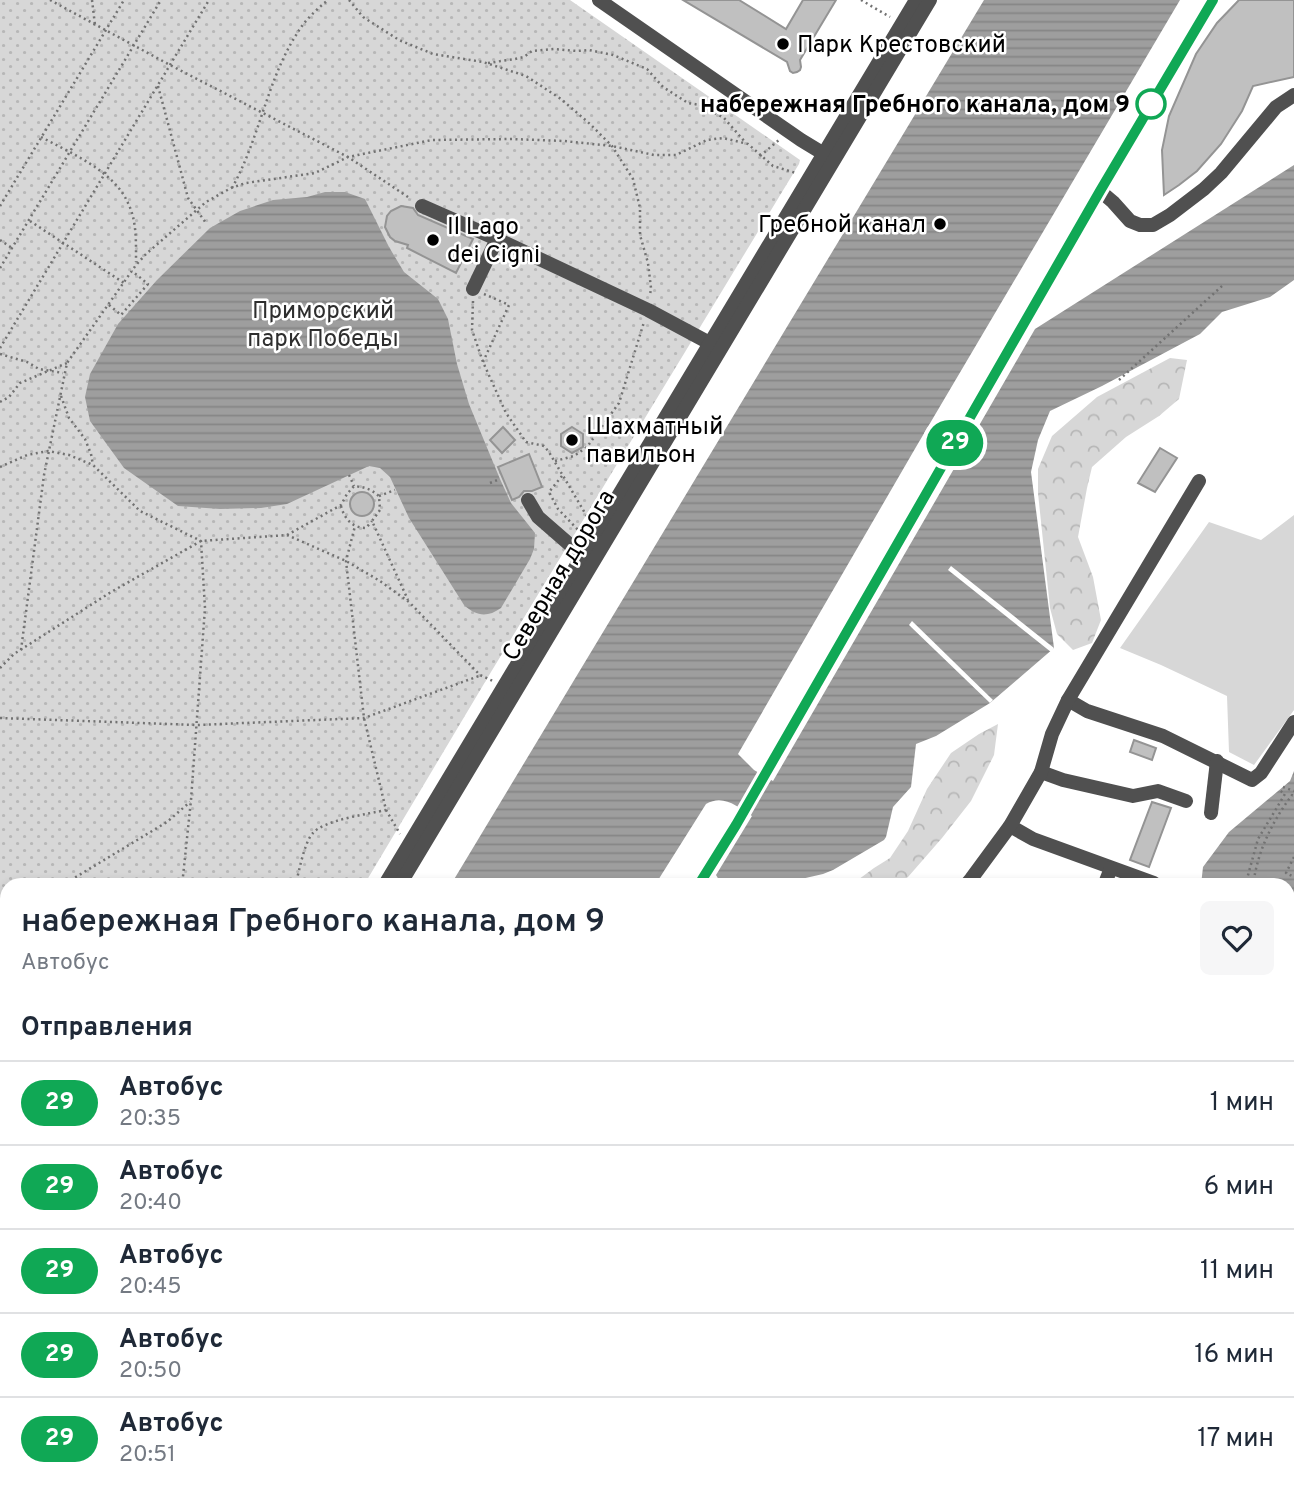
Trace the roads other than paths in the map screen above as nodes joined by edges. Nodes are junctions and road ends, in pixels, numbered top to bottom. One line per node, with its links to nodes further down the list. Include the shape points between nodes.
1 (599, 0): 6 (street)
2 (916, 0): 6 (street, Северная дорога)
3 (930, 0): 6 (street, Северная дорога)
4 (1213, 2): 7 (street)
5 (1294, 95): 7 (street, via 1276,107 1204,189 1153,225 1130,220)
6 (829, 157): 11 (street, Северная дорога)
7 (1100, 191): 25 (street)
8 (422, 206): 9 (street)
9 (497, 239): 10 (street); 11 (street)
10 (473, 289)
11 (715, 346): 14 (street, Северная дорога)
12 (1199, 481): 15 (street)
13 (528, 500): 14 (street, via 538,517)
14 (589, 557): 23 (street, Северная дорога); 24 (street, Северная дорога)
15 (1068, 700): 17 (street); 18 (street)
16 (1294, 722): 17 (street, via 1252,780)
17 (1217, 761): 20 (street)
18 (1041, 772): 19 (street, via 1133,796 1158,791); 21 (street)
19 (1186, 802)
20 (1211, 813)
21 (1010, 826): 22 (street); 26 (street)
22 (1111, 868): 27 (street); 28 (street)
23 (389, 878)
24 (404, 878)
25 (703, 878)
26 (974, 878)
27 (1107, 878)
28 (1140, 878)

